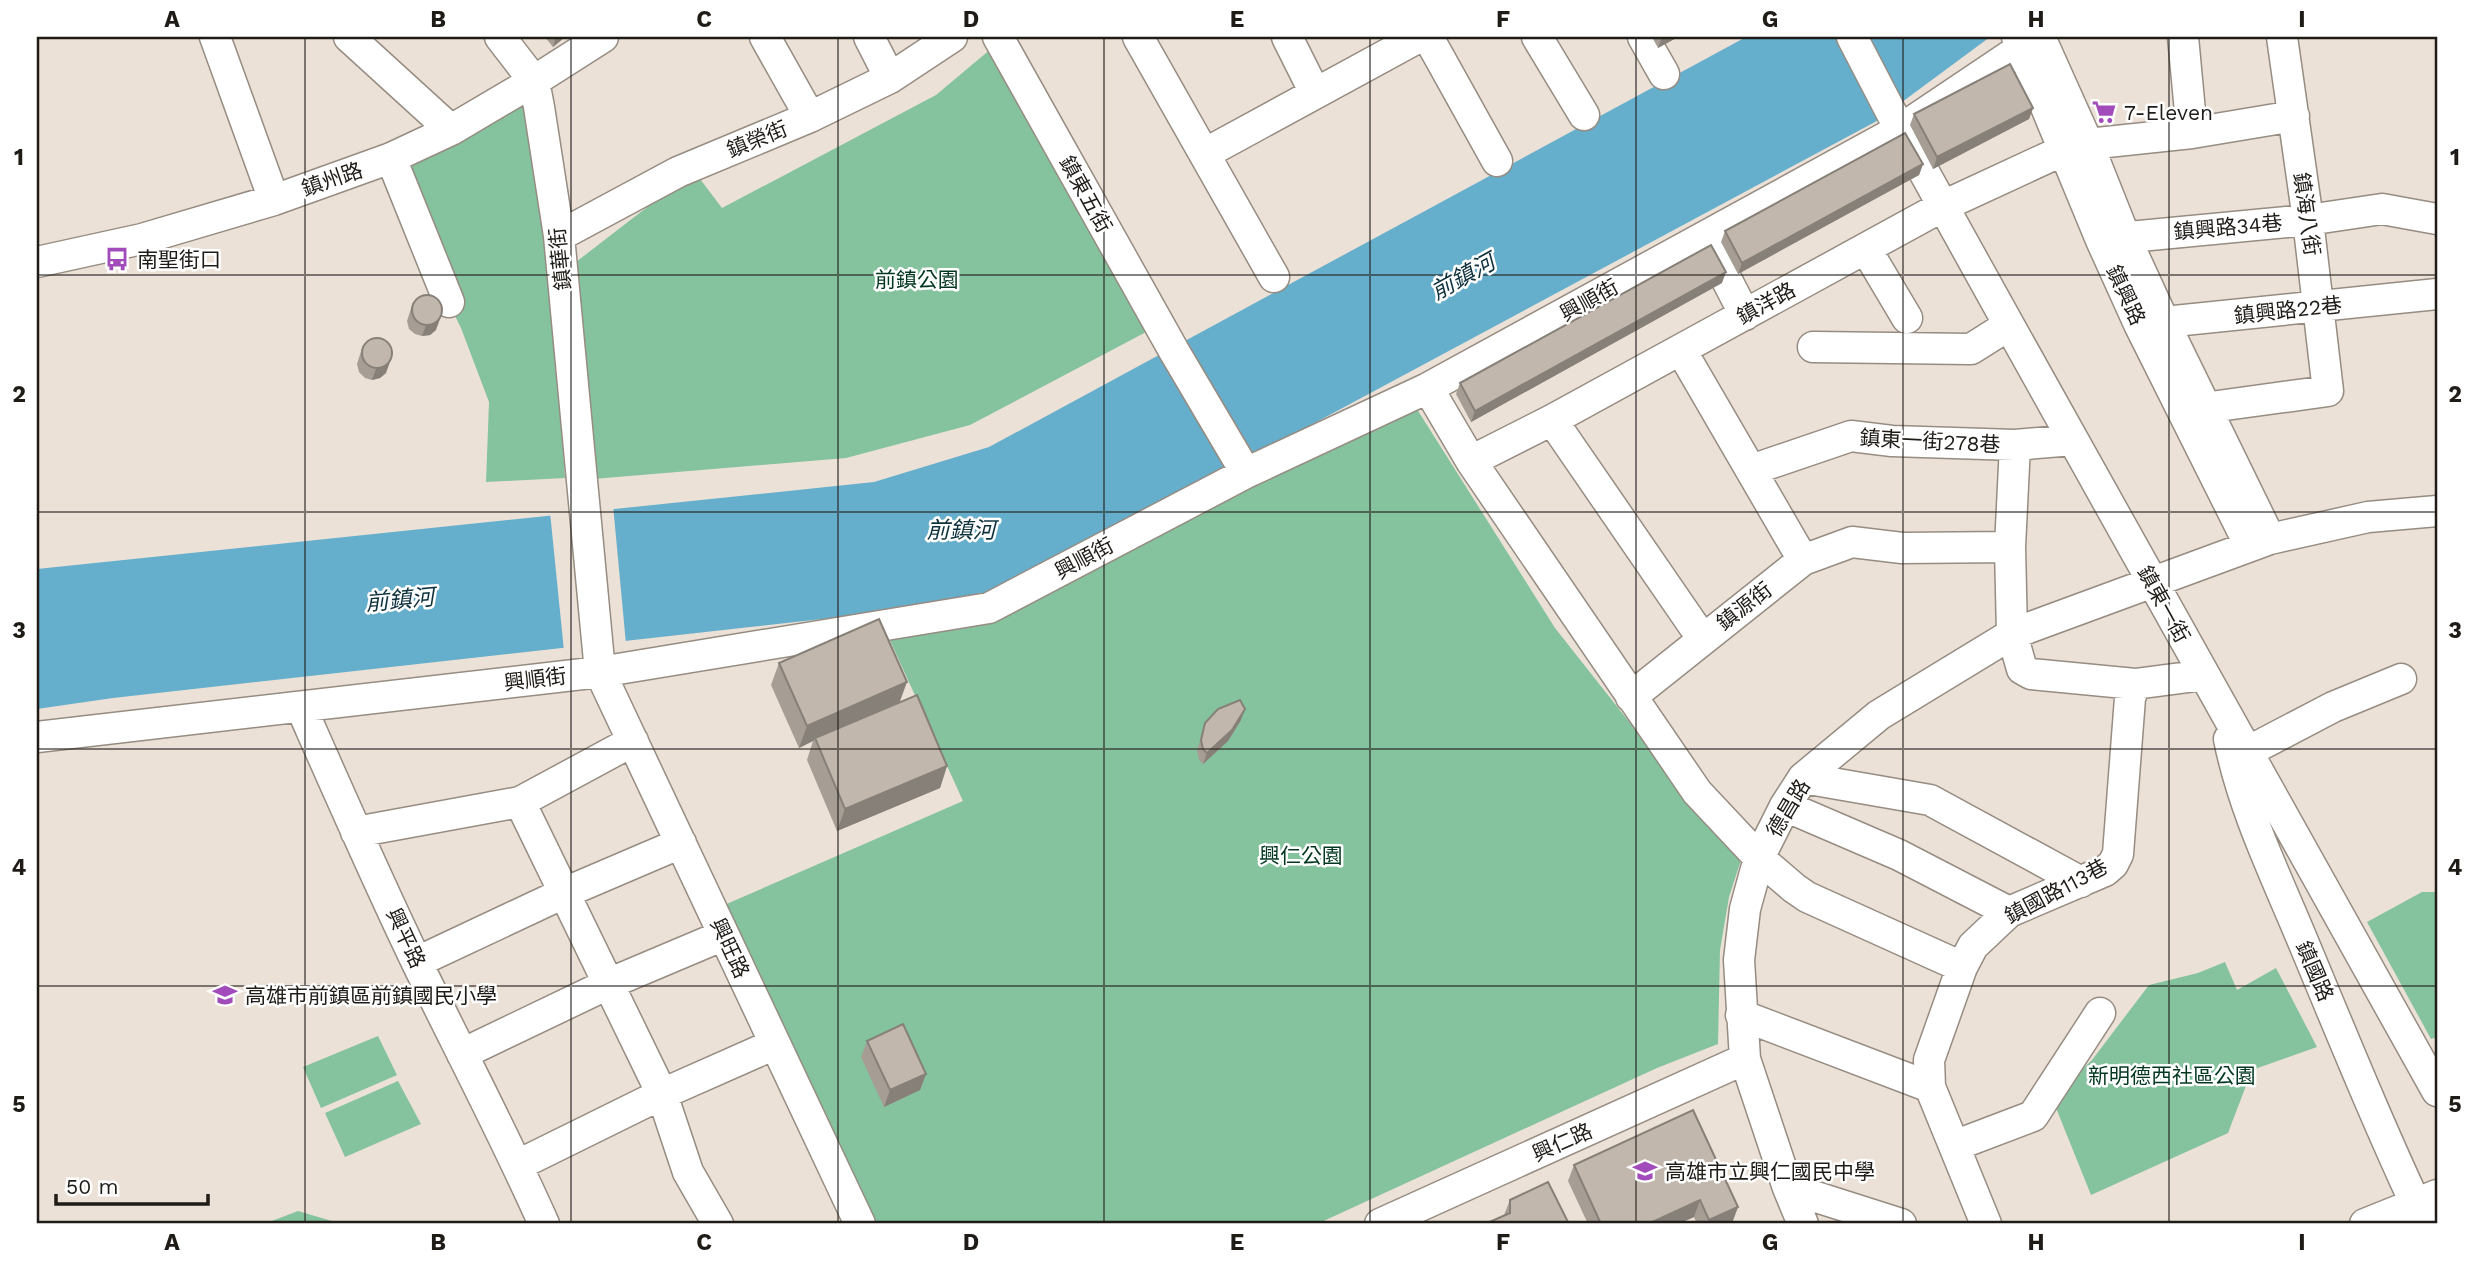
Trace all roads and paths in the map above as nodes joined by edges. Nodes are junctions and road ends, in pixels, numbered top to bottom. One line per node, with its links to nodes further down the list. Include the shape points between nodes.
1 (215, 37): 33 (street)
2 (349, 37): 27 (street)
3 (500, 37): 21 (street, 鎮華街)
4 (603, 37): 21 (street, 鎮州路)
5 (765, 37): 25 (street)
6 (869, 37): 20 (street)
7 (952, 37): 20 (street, 鎮榮街)
8 (998, 37): 58 (street, 鎮東五街)
9 (1138, 37): 30 (street)
10 (1287, 37): 22 (street)
11 (1419, 37): 22 (street)
12 (1428, 37): 32 (street)
13 (1537, 37): 23 (street)
14 (1643, 37): 19 (street)
15 (1852, 37): 26 (street, 鎮東一街)
16 (2183, 37): 28 (street)
17 (2283, 37): 24 (street, 鎮海八街)
18 (2029, 40): 26 (street, 興順街); 29 (street, 鎮興路)
19 (1664, 74)
20 (890, 78): 25 (street, 鎮榮街)
21 (534, 81): 27 (street, 鎮州路); 37 (street, 鎮華街)
22 (1315, 93): 30 (street)
23 (1584, 116)
24 (2294, 116): 28 (street, 鎮洋路); 36 (street, 鎮海八街)
25 (810, 117): 37 (street, 鎮榮街, via 678,172)
26 (1897, 122): 34 (street, 鎮東一街); 38 (street, 興順街)
27 (451, 130): 31 (street, 鎮州路)
28 (2192, 133): 29 (street, 鎮洋路)
29 (2076, 147): 34 (street, 鎮洋路); 39 (street, 鎮興路)
30 (1206, 153): 42 (street)
31 (391, 158): 33 (street, 鎮州路); 44 (street)
32 (1497, 161)
33 (274, 200): 41 (street, 鎮州路, via 142,239)
34 (1943, 206): 40 (street, 鎮洋路); 49 (street, 鎮東一街)
35 (2437, 219): 36 (street, 鎮興路34巷, via 2382,209)
36 (2308, 220): 39 (street, 鎮興路34巷); 45 (street, 鎮海八街)
37 (559, 236): 67 (street, 鎮華街)
38 (1704, 237): 46 (street); 52 (street, 興順街)
39 (2113, 238): 48 (street, 鎮興路)
40 (1866, 249): 46 (street, 鎮洋路); 47 (street)
41 (37, 262)
42 (1274, 277)
43 (2437, 294): 45 (street, 鎮興路22巷)
44 (449, 302)
45 (2319, 308): 48 (street, 鎮興路22巷); 53 (street, 鎮海八街, via 2328,391)
46 (1745, 315): 51 (street, 鎮洋路)
47 (1907, 318)
48 (2151, 323): 53 (street, 鎮興路)
49 (2009, 325): 50 (street, via 1971,349); 55 (street, 鎮東一街)
50 (1813, 347)
51 (1681, 350): 54 (street, 鎮洋路); 59 (street)
52 (1428, 388): 57 (street); 58 (street, 興順街)
53 (2193, 410): 61 (street, 鎮興路)
54 (1552, 420): 57 (street, 鎮洋路); 66 (street, 鎮源街)
55 (2073, 440): 56 (street, 鎮東一街278巷); 64 (street, 鎮東一街)
56 (2015, 445): 59 (street, 鎮東一街278巷, via 1851,436); 62 (street)
57 (1471, 461): 71 (street)
58 (1244, 470): 67 (street, 興順街, via 989,608)
59 (1751, 470): 63 (street)
60 (2437, 511): 61 (street, 德昌路, via 2368,517)
61 (2260, 543): 64 (street, 德昌路)
62 (2010, 547): 63 (street, 鎮源街, via 1902,548 1852,542); 65 (street)
63 (1803, 560): 66 (street, 鎮源街)
64 (2152, 583): 65 (street, 德昌路); 68 (street, 鎮東一街)
65 (2012, 634): 70 (street, via 2022,668 2031,674); 77 (street, 德昌路, via 1879,715)
66 (1702, 638): 71 (street)
67 (600, 672): 72 (street, 興順街); 75 (street, 興旺路)
68 (2204, 675): 70 (street); 73 (street, 鎮東一街)
69 (2401, 678): 76 (street, via 2333,706)
70 (2135, 684): 83 (street, 鎮國路113巷, via 2130,698 2118,854 2105,871)
71 (1631, 697): 82 (street, via 1697,792)
72 (301, 707): 74 (street, 興順街); 80 (street, 興平路)
73 (2224, 711): 76 (street, 鎮東一街); 101 (street, 鎮國路, via 2236,775 2256,827)
74 (37, 737)
75 (633, 741): 78 (street); 81 (street, 興旺路)
76 (2247, 752): 96 (street, 鎮東一街)
77 (1803, 778): 79 (street, 德昌路); 83 (street, via 1930,800)
78 (520, 802): 80 (street); 84 (street)
79 (1785, 806): 82 (street, 德昌路); 85 (street, via 1899,855)
80 (356, 832): 87 (street, 興平路)
81 (681, 843): 84 (street); 86 (street, 興旺路)
82 (1759, 858): 88 (street, via 1807,897); 91 (street, 德昌路, via 1745,909 1739,960)
83 (2081, 881): 85 (street, 鎮國路113巷)
84 (564, 892): 87 (street); 89 (street)
85 (2009, 912): 88 (street, 鎮國路113巷, via 1973,946)
86 (724, 935): 89 (street); 92 (street, 興旺路)
87 (417, 962): 93 (street, 興平路)
88 (1962, 967): 95 (street, 鎮國路113巷, via 1929,1060)
89 (608, 984): 93 (street); 97 (street)
90 (2101, 1013): 98 (street, via 2033,1116)
91 (1741, 1015): 94 (street, 德昌路); 95 (street)
92 (775, 1044): 97 (street); 102 (street, 興旺路)
93 (462, 1054): 99 (street, 興平路)
94 (1745, 1059): 100 (street, 德昌路); 105 (street, 興仁路)
95 (1930, 1087): 98 (street, 鎮國路113巷)
96 (2437, 1091)
97 (662, 1094): 99 (street); 104 (street, via 688,1172)
98 (1954, 1146): 108 (street, 鎮國路113巷)
99 (518, 1165): 103 (street, 興平路)
100 (1788, 1188): 106 (street, 德昌路); 107 (street)
101 (2426, 1208): 109 (street)
102 (851, 1222)
103 (544, 1224)
104 (718, 1224)
105 (1380, 1224)
106 (1803, 1224)
107 (1901, 1224)
108 (1986, 1224)
109 (2365, 1224)

